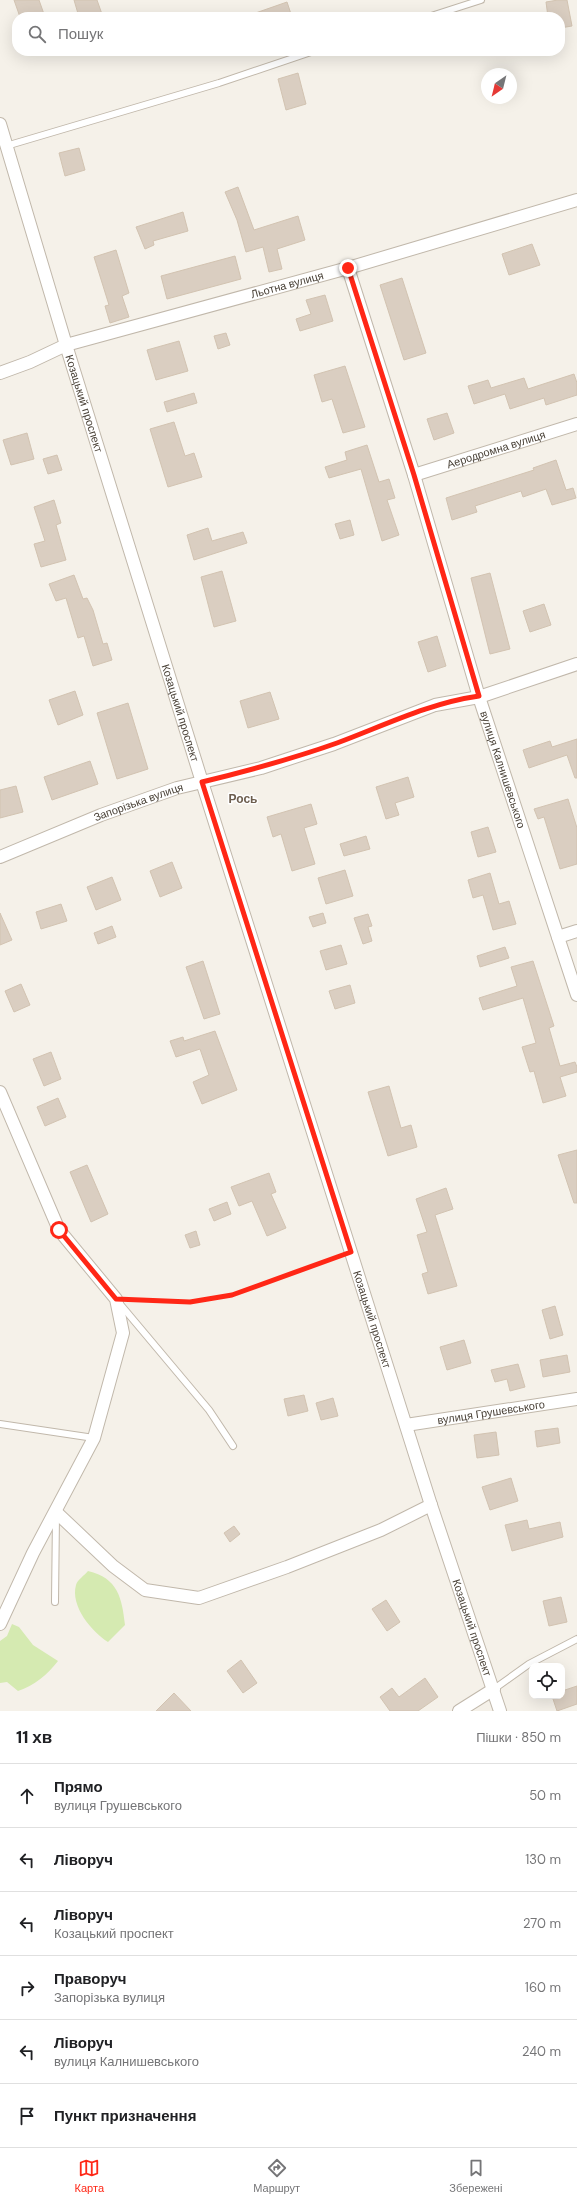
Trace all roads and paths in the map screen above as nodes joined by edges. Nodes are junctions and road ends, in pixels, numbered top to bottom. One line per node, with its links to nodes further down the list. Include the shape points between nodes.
1 (481, 0): 2 (lane)
2 (444, 12)
3 (299, 56): 5 (lane, via 219,83)
4 (0, 124): 5 (street, Козацький проспект)
5 (6, 146): 8 (street, Козацький проспект)
6 (577, 200): 7 (street, Льотна вулиця)
7 (348, 268): 8 (street, Льотна вулиця); 11 (street, вулиця Калнишевського)
8 (66, 345): 9 (street, Льотна вулиця); 14 (street, Козацький проспект)
9 (0, 373)
10 (577, 424): 11 (street, Аеродромна вулиця)
11 (414, 475): 13 (street, вулиця Калнишевського)
12 (577, 664): 13 (street, Запорізька вулиця)
13 (479, 696): 14 (street, Запорізька вулиця, via 435,705 319,749 261,768); 17 (street, вулиця Калнишевського)
14 (202, 782): 15 (street, Запорізька вулиця, via 101,814); 20 (street, Козацький проспект)
15 (0, 857)
16 (577, 932): 17 (street)
17 (558, 937): 18 (street, вулиця Калнишевського)
18 (577, 995)
19 (0, 1092): 21 (street, via 59,1230)
20 (351, 1252): 21 (path, via 232,1295 190,1302); 24 (street, Козацький проспект)
21 (116, 1299): 25 (street, via 123,1333); 26 (lane, via 209,1410)
22 (577, 1399): 24 (street, вулиця Грушевського)
23 (0, 1424): 25 (lane)
24 (406, 1425): 27 (street, Козацький проспект)
25 (94, 1438): 28 (street)
26 (233, 1446)
27 (431, 1506): 28 (street, via 381,1530 287,1568 199,1598 145,1590 113,1566); 32 (street, Козацький проспект)
28 (56, 1512): 29 (lane); 30 (street, via 33,1553)
29 (55, 1602)
30 (0, 1624)
31 (577, 1639): 32 (lane, via 529,1664)
32 (494, 1689): 33 (street); 34 (street, Козацький проспект)
33 (459, 1711)
34 (500, 1711)

